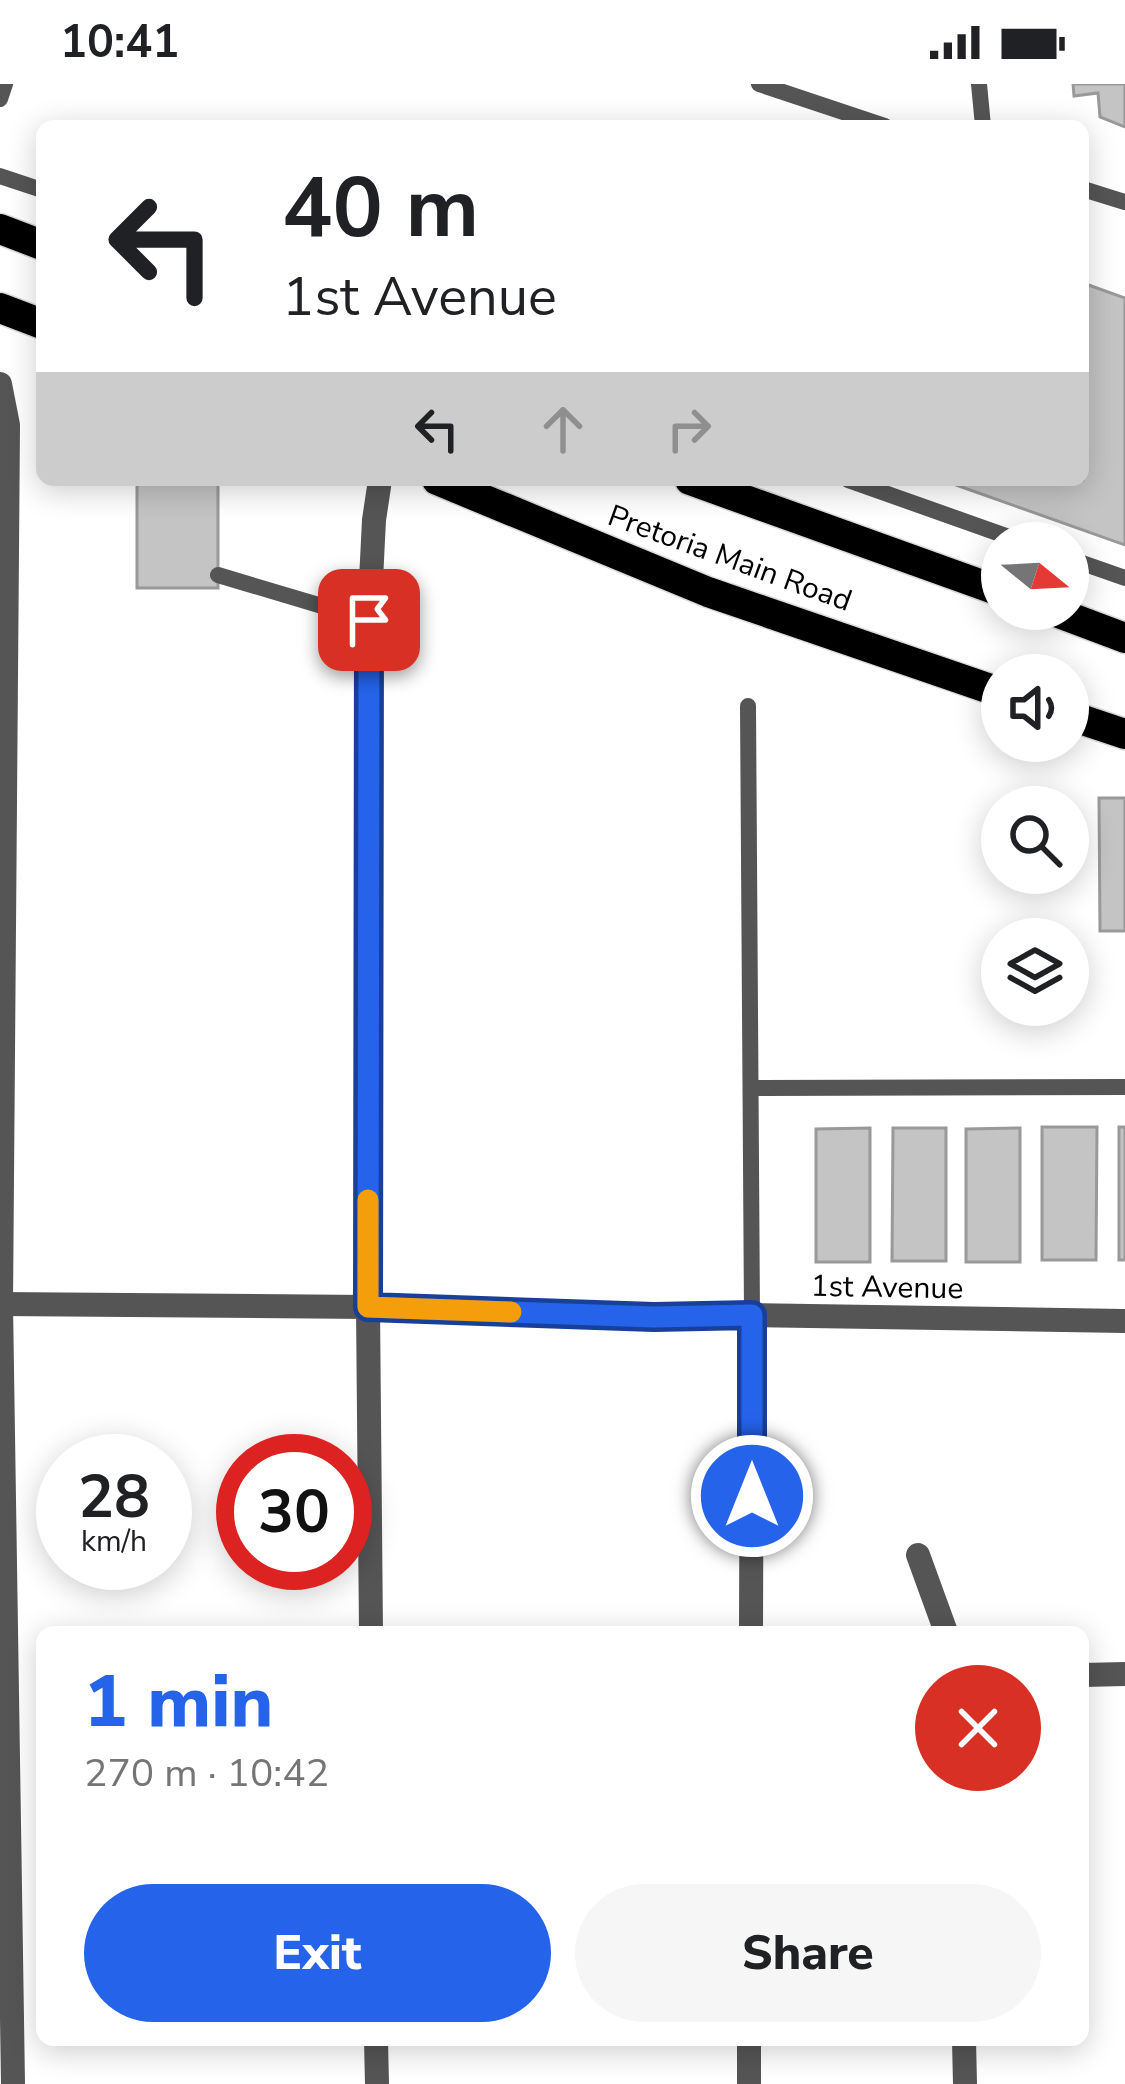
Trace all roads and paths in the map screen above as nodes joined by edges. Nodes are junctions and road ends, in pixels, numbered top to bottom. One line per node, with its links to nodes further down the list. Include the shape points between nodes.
1 (5, 84): 4 (lane)
2 (759, 84): 5 (lane)
3 (979, 84): 6 (lane)
4 (0, 99)
5 (867, 120)
6 (982, 120)
7 (0, 176): 8 (lane)
8 (36, 188)
9 (1089, 191): 10 (lane)
10 (1125, 202)
11 (0, 230): 12 (main road)
12 (36, 243)
13 (0, 308): 14 (main road)
14 (36, 322)
15 (0, 384): 34 (street, via 8,425)
16 (379, 486): 25 (street)
17 (452, 486): 28 (main road, Pretoria Main Road, via 708,592)
18 (707, 486): 24 (main road, Pretoria Main Road)
19 (865, 486): 20 (lane)
20 (981, 527)
21 (1089, 565): 23 (lane)
22 (218, 575): 25 (lane)
23 (1125, 578)
24 (981, 584)
25 (369, 620): 35 (street)
26 (1089, 624): 27 (main road)
27 (1125, 638)
28 (981, 686)
29 (748, 706): 33 (lane)
30 (1089, 723): 31 (main road)
31 (1125, 734)
32 (1125, 1087): 33 (lane)
33 (751, 1088): 36 (lane)
34 (0, 1304): 35 (street, 1st Avenue); 47 (street)
35 (368, 1307): 36 (street, 1st Avenue); 39 (street)
36 (752, 1315): 37 (street, 1st Avenue); 40 (street)
37 (1125, 1322)
38 (918, 1555): 41 (street)
39 (371, 1626)
40 (751, 1626)
41 (944, 1626)
42 (1125, 1674): 43 (street)
43 (1089, 1675)
44 (376, 2046): 48 (street)
45 (749, 2046): 49 (street)
46 (964, 2046): 50 (street)
47 (13, 2084)
48 (377, 2084)
49 (749, 2084)
50 (965, 2084)

